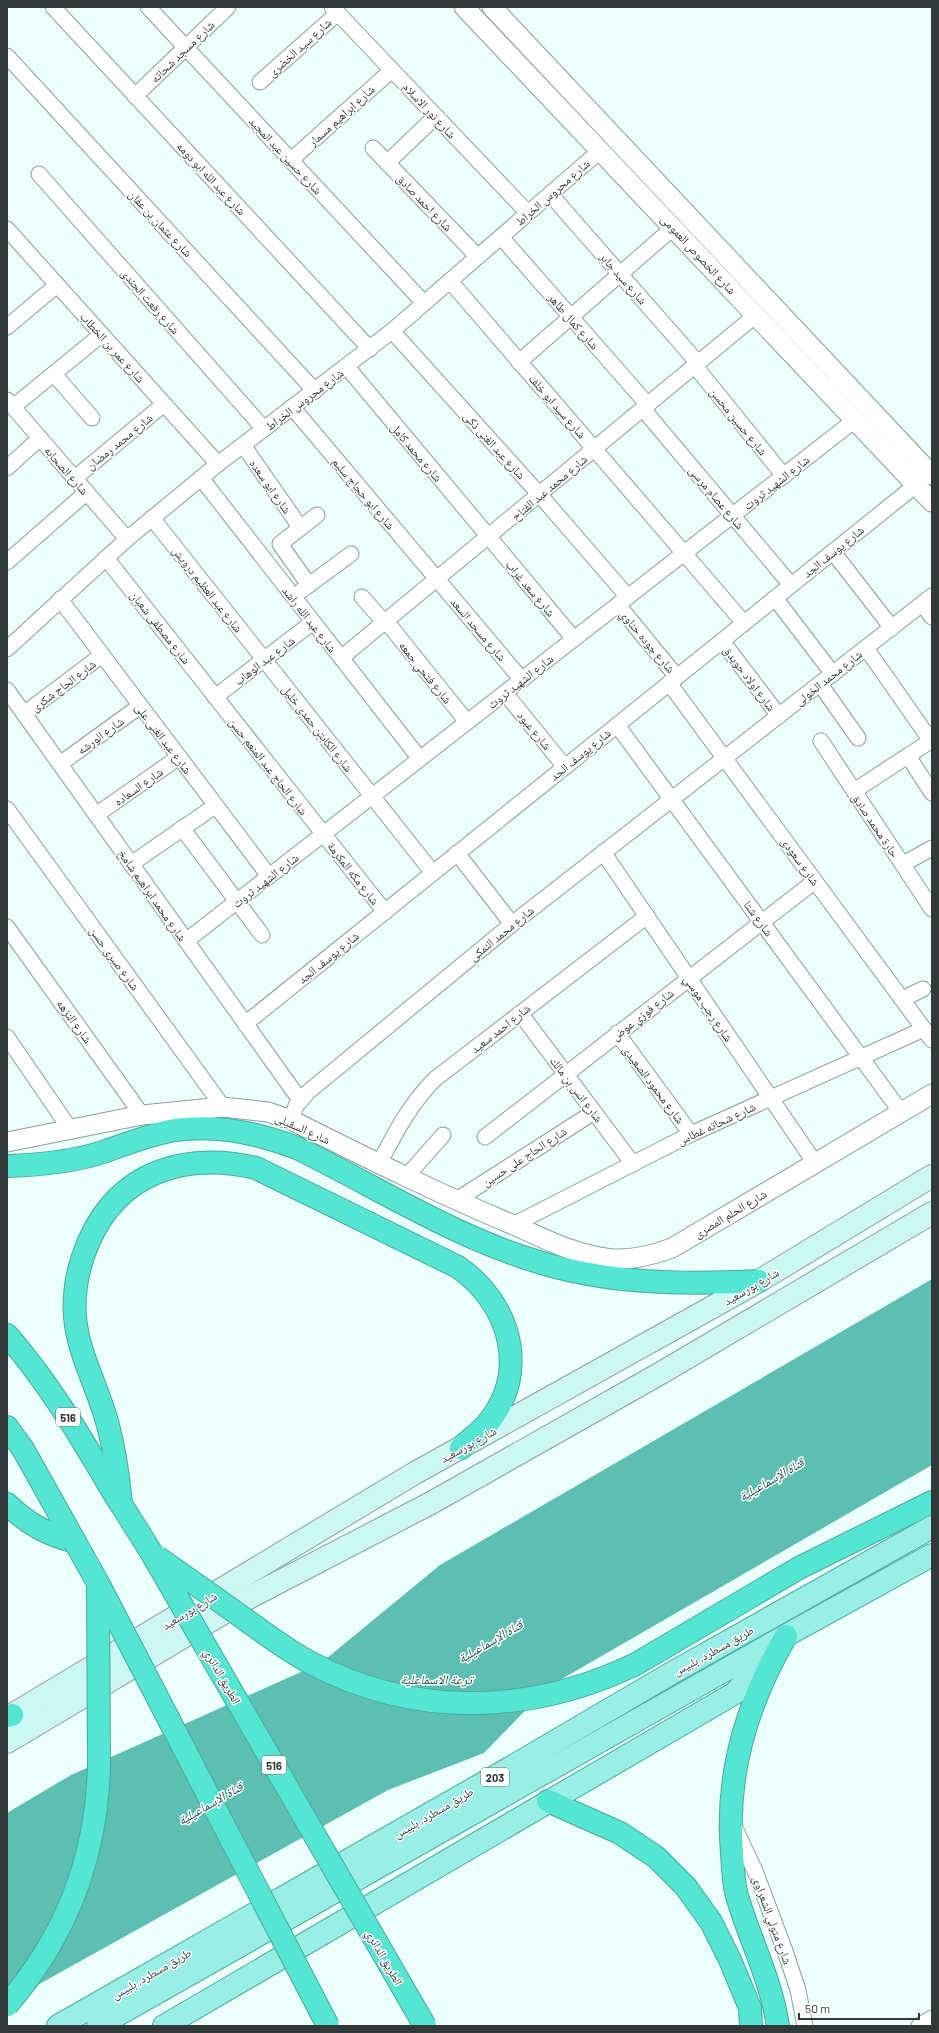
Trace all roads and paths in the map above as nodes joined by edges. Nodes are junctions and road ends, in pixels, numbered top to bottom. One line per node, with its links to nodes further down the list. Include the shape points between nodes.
1 (53, 7): 11 (street, شارع عبد الله ابو دومه)
2 (148, 7): 7 (street, شارع حسين عبد المجيد)
3 (228, 7): 7 (street, شارع مسجد شحاته)
4 (464, 7): 14 (street, شارع الخصوص العمومى)
5 (492, 7): 51 (street, شارع الخصوص العمومى)
6 (335, 10): 9 (street, شارع نور الاسلام); 10 (street, شارع سيد الخضرى)
7 (186, 48): 11 (street, شارع مسجد شحاته); 15 (street, شارع حسين عبد المجيد)
8 (7, 56): 38 (street, شارع عثمان بن عفان)
9 (392, 70): 12 (street, شارع نور الاسلام); 15 (street, شارع ابراهيم مسمار)
10 (260, 82)
11 (136, 96): 33 (street, شارع عبد الله ابو دومه)
12 (436, 116): 16 (street); 19 (street, شارع نور الاسلام)
13 (373, 148): 16 (street, شارع احمد صادق)
14 (601, 150): 18 (street, شارع محروس الخراط); 20 (street, شارع الخصوص العمومى)
15 (291, 160): 27 (street, شارع حسين عبد المجيد)
16 (387, 163): 23 (street, شارع احمد صادق)
17 (38, 174): 45 (street, شارع رفعت الجندى)
18 (550, 194): 19 (street, شارع محروس الخراط); 24 (street, شارع سيد جابر)
19 (528, 213): 22 (street, شارع محروس الخراط)
20 (674, 228): 24 (street); 28 (street, شارع الخصوص العمومى)
21 (7, 230): 26 (street, شارع عمر بن الخطاب)
22 (501, 236): 23 (street, شارع محروس الخراط); 29 (street, شارع كمال طاهر)
23 (478, 256): 25 (street, شارع محروس الخراط)
24 (620, 274): 29 (street); 35 (street, شارع سيد جابر)
25 (450, 281): 27 (street, شارع محروس الخراط); 34 (street, شارع سيد ابو خلف)
26 (57, 285): 30 (street); 32 (street, شارع عمر بن الخطاب)
27 (424, 303): 31 (street, شارع محروس الخراط)
28 (756, 315): 35 (street, شارع محمد عبد الفتاح); 44 (street, شارع الخصوص العمومى)
29 (571, 317): 34 (street); 42 (street, شارع كمال طاهر)
30 (9, 320)
31 (392, 331): 33 (street, شارع محروس الخراط); 57 (street, شارع عبد الغنى ذكى)
32 (101, 335): 37 (street); 40 (street, شارع عمر بن الخطاب)
33 (370, 349): 36 (street, شارع محروس الخراط)
34 (519, 362): 48 (street, شارع سيد ابو خلف)
35 (696, 365): 42 (street, شارع محمد عبد الفتاح); 52 (street, شارع حسين محسن)
36 (347, 367): 38 (street, شارع محروس الخراط); 63 (street, شارع محمد كامل)
37 (54, 374): 39 (street); 43 (street)
38 (315, 391): 41 (street, شارع محروس الخراط)
39 (10, 404): 46 (street, شارع الصحابه)
40 (164, 404): 49 (street, شارع عمر بن الخطاب); 53 (street, شارع محمد رمضان)
41 (292, 407): 45 (street, شارع محروس الخراط); 70 (street, شارع ابو حجاج سليم)
42 (646, 407): 48 (street, شارع محمد عبد الفتاح); 60 (street, شارع عصام مرسى)
43 (92, 418)
44 (855, 420): 52 (street, شارع الشهيد ثروت); 55 (street, شارع الخصوص العمومى)
45 (264, 429): 47 (street, شارع محروس الخراط)
46 (40, 438): 50 (street); 53 (street, شارع الصحابه)
47 (243, 445): 49 (street, شارع محروس الخراط); 62 (street, شارع ابو سعده)
48 (594, 449): 57 (street, شارع محمد عبد الفتاح); 66 (street, شارع سيد ابو خلف)
49 (218, 464): 54 (street, شارع محروس الخراط)
50 (7, 468)
51 (932, 475)
52 (784, 476): 60 (street, شارع الشهيد ثروت)
53 (75, 478): 56 (street, شارع الصحابه)
54 (200, 478): 61 (street, شارع محروس الخراط); 73 (street, شارع عبد الله راشد)
55 (916, 485): 58 (street, شارع الخصوص العمومى); 65 (street, شارع يوسف الجد)
56 (86, 492): 64 (street, شارع الصحابه); 68 (street)
57 (539, 494): 63 (street, شارع محمد عبد الفتاح); 78 (street, شارع عبد الغنى ذكى)
58 (932, 502)
59 (317, 515): 62 (street)
60 (732, 516): 66 (street, شارع الشهيد ثروت); 72 (street, شارع عصام مرسى)
61 (152, 518): 64 (street, شارع محروس الخراط); 90 (street, شارع عبد العظيم درويش)
62 (300, 527): 71 (street, via 280,545)
63 (488, 537): 70 (street, شارع محمد عبد الفتاح); 84 (street, شارع سعد غراب)
64 (127, 539): 69 (street, شارع محروس الخراط)
65 (833, 552): 72 (street, شارع يوسف الجد); 83 (street)
66 (684, 553): 78 (street, شارع الشهيد ثروت); 82 (street, شارع سيد ابو خلف)
67 (351, 554): 71 (street)
68 (9, 555)
69 (106, 558): 76 (street, شارع محروس الخراط); 97 (street, شارع مصطفى شعبان)
70 (437, 579): 81 (street, شارع محمد عبد الفتاح); 92 (street, شارع مسجد السعد)
71 (309, 585): 73 (street)
72 (791, 585): 75 (street, شارع يوسف الجد)
73 (293, 597): 80 (street, شارع عبد الله راشد)
74 (362, 597): 81 (street, شارع فتحي جمعه)
75 (775, 598): 82 (street, شارع يوسف الجد); 91 (street)
76 (60, 599): 87 (street, شارع محروس الخراط); 88 (street, شارع عبد الغنى على)
77 (927, 600): 79 (street); 83 (street, شارع محمد الخولى)
78 (623, 601): 84 (street, شارع الشهيد ثروت); 93 (street, شارع جوده حناوي)
79 (932, 617)
80 (313, 622): 89 (street, شارع عبد الله راشد); 90 (street, شارع عبد الوهاب)
81 (385, 622): 89 (street, شارع محمد عبد الفتاح); 101 (street, شارع فتحي جمعه)
82 (744, 623): 85 (street, شارع يوسف الجد)
83 (892, 628): 86 (street, شارع محمد الخولى)
84 (574, 639): 92 (street, شارع الشهيد ثروت)
85 (722, 641): 93 (street, شارع يوسف الجد); 100 (street, شارع اولاد حويدق)
86 (866, 648): 91 (street, شارع محمد الخولى); 105 (street)
87 (7, 649)
88 (102, 655): 98 (street, شارع عبد الغنى على); 99 (street, شارع الحاج شكرى)
89 (341, 658): 109 (street, شارع عبد الله راشد)
90 (264, 660): 97 (street, شارع عبد الوهاب); 114 (street, شارع الكابتن حمدى خليل)
91 (833, 674): 94 (street, شارع محمد الخولى)
92 (522, 680): 96 (street, شارع الشهيد ثروت)
93 (673, 680): 102 (street, شارع يوسف الجد); 108 (street, شارع سعودى)
94 (820, 684): 100 (street, شارع محمد الخولى); 103 (street)
95 (7, 690): 99 (street, شارع محمد ابراهيم شامخ)
96 (505, 693): 101 (street, شارع الشهيد ثروت); 111 (street, شارع عبود)
97 (216, 697): 120 (street, شارع الحاج عبد المنعم حسن)
98 (140, 706): 107 (street, شارع عبد الغنى على); 110 (street, شارع الورشه)
99 (24, 714): 110 (street, شارع محمد ابراهيم شامخ)
100 (779, 716): 108 (street, شارع محمد الخولى)
101 (467, 722): 109 (street, شارع الشهيد ثروت)
102 (617, 725): 111 (street, شارع يوسف الجد); 115 (street, شارع شتا)
103 (858, 738)
104 (821, 741): 112 (street, حارة محمد صادق)
105 (931, 741): 106 (street)
106 (908, 756): 112 (street); 113 (street)
107 (179, 757): 116 (street, شارع عبد الغنى على); 118 (street, شارع السعاده)
108 (724, 758): 115 (street, شارع محمد النمكى); 128 (street, شارع سعودى)
109 (420, 759): 114 (street, شارع الشهيد ثروت)
110 (60, 764): 118 (street, شارع محمد ابراهيم شامخ)
111 (565, 767): 123 (street, شارع يوسف الجد)
112 (854, 791): 125 (street, حارة محمد صادق)
113 (932, 793)
114 (372, 796): 120 (street, شارع الشهيد ثروت); 126 (street, شارع الكابتن حمدى خليل)
115 (672, 799): 122 (street, شارع محمد النمكى); 133 (street, شارع شتا)
116 (215, 806): 119 (street); 127 (street, شارع عبد الغنى على)
117 (7, 809): 151 (street, شارع صبرى حسن)
118 (96, 815): 124 (street, شارع محمد ابراهيم شامخ)
119 (182, 828): 124 (street); 129 (street)
120 (323, 834): 127 (street, شارع الشهيد ثروت); 131 (street, شارع مكه المكرمة)
121 (932, 848): 125 (street)
122 (603, 852): 132 (street, شارع رجب موسي); 134 (street, شارع محمد النمكى)
123 (458, 854): 126 (street, شارع يوسف الجد); 134 (street)
124 (131, 864): 137 (street, شارع محمد ابراهيم شامخ)
125 (903, 864): 130 (street, حارة محمد صادق)
126 (433, 873): 131 (street, شارع يوسف الجد)
127 (269, 876): 129 (street, شارع الشهيد ثروت)
128 (815, 880): 133 (street, شارع فوزي عوض); 140 (street, شارع سعودى)
129 (237, 901): 136 (street); 137 (street, شارع الشهيد ثروت)
130 (932, 909)
131 (385, 912): 142 (street, شارع يوسف الجد)
132 (647, 916): 138 (street, شارع رجب موسي); 141 (street, شارع احمد سعيد)
133 (762, 922): 138 (street, شارع فوزي عوض); 146 (street, شارع شتا)
134 (512, 924): 150 (street, شارع محمد النمكى)
135 (7, 926): 154 (street, شارع النزهه)
136 (262, 935)
137 (186, 941): 142 (street, شارع محمد ابراهيم شامخ)
138 (689, 978): 143 (street, شارع فوزي عوض); 149 (street, شارع رجب موسي)
139 (923, 989): 140 (street)
140 (902, 999): 144 (street, شارع سعودى)
141 (520, 1013): 147 (street, شارع انس بن مالك); 162 (street, شارع احمد سعيد, via 423,1091 403,1118)
142 (245, 1024): 150 (street, شارع محمد ابراهيم شامخ)
143 (617, 1034): 147 (street, شارع فوزي عوض); 157 (street, شارع محمود الصعيدى)
144 (928, 1034): 146 (street, شارع شحاته غطاس)
145 (7, 1037): 156 (street)
146 (861, 1057): 149 (street, شارع شحاته غطاس); 153 (street, شارع شتا)
147 (565, 1073): 152 (street, شارع انس بن مالك); 159 (street, شارع فوزي عوض)
148 (932, 1094): 153 (street, شارع الحلم المصرى)
149 (770, 1098): 157 (street, شارع شحاته غطاس); 161 (street, شارع رجب موسي)
150 (300, 1100): 155 (street, شارع محمد النمكى)
151 (223, 1107): 154 (street, شارع السقيلى); 155 (street, شارع السقيلى, via 268,1112)
152 (594, 1112): 163 (street, شارع انس بن مالك); 167 (street, شارع الحاج على حسين)
153 (901, 1112): 161 (street, شارع الحلم المصرى)
154 (142, 1115): 156 (street, شارع السقيلى)
155 (291, 1120): 162 (street, شارع السقيلى)
156 (70, 1129): 160 (street, شارع السقيلى)
157 (691, 1134): 163 (street, شارع شحاته غطاس)
158 (443, 1136): 166 (street)
159 (484, 1137)
160 (7, 1142)
161 (815, 1163): 169 (street, شارع الحلم المصرى, via 672,1248 653,1255 614,1259 594,1256 576,1252)
162 (380, 1164): 166 (street, شارع السقيلى)
163 (633, 1164): 169 (street, شارع شحاته غطاس)
164 (7, 1166): 170 (highway, via 81,1158 176,1130 201,1128 250,1133 297,1148 452,1227 528,1259 609,1278 650,1282 699,1284)
165 (932, 1176): 170 (main road, شارع بورسعيد)
166 (406, 1177): 167 (street, شارع السقيلى)
167 (455, 1201): 169 (street, شارع السقيلى)
168 (932, 1213): 179 (main road, شارع بورسعيد, via 661,1373)
169 (513, 1225)
170 (759, 1281): 173 (main road, شارع بورسعيد)
171 (7, 1335): 176 (highway, الطريق الدائري / 516, via 43,1381)
172 (7, 1427): 180 (highway, via 23,1450)
173 (461, 1448): 176 (highway, via 496,1412 510,1370 509,1340 505,1326 482,1286 458,1267 256,1168 222,1162 189,1164 155,1173 125,1190 102,1216 80,1264 75,1317 77,1334 111,1435); 177 (main road, شارع بورسعيد)
174 (932, 1502): 181 (highway, bridge, via 799,1568 636,1664 588,1685 563,1692 485,1704 459,1704 407,1697 356,1683 309,1662)
175 (7, 1504): 180 (highway, via 49,1535)
176 (121, 1504): 181 (highway, الطريق الدائري / 516, bridge)
177 (345, 1516): 179 (main road); 186 (main road, شارع بورسعيد)
178 (932, 1527): 192 (main road, طريق مسطرد, بلبيس / 203, via 670,1674)
179 (359, 1540): 187 (main road, شارع بورسعيد, via 250,1596)
180 (75, 1542): 183 (highway, bridge)
181 (151, 1552): 196 (highway, الطريق الدائري / 516, bridge)
182 (932, 1555): 184 (main road, طريق مسطرد, بلبيس / 203)
183 (98, 1583): 190 (highway, bridge, via 99,1767 91,1843 76,1893 62,1924 38,1965); 195 (highway, bridge)
184 (786, 1636): 185 (main road, طريق مسطرد, بلبيس / 203); 189 (highway, via 760,1685 746,1724 736,1764)
185 (762, 1650): 188 (main road, via 752,1673 735,1693); 193 (main road, طريق مسطرد, بلبيس / 203)
186 (9, 1716)
187 (7, 1742)
188 (548, 1801): 194 (main road); 197 (highway, via 620,1834 656,1857 686,1887 712,1922 730,1960 750,2008)
189 (730, 1818): 198 (highway, via 737,1895 770,1988); 199 (street, شارع متولي الشعراوى, via 755,1871 785,1950 798,1990)
190 (7, 2005)
191 (932, 2018): 200 (street)
192 (58, 2026)
193 (98, 2026)
194 (164, 2026)
195 (328, 2026)
196 (425, 2026)
197 (751, 2026)
198 (778, 2026)
199 (804, 2026)
200 (918, 2026)

